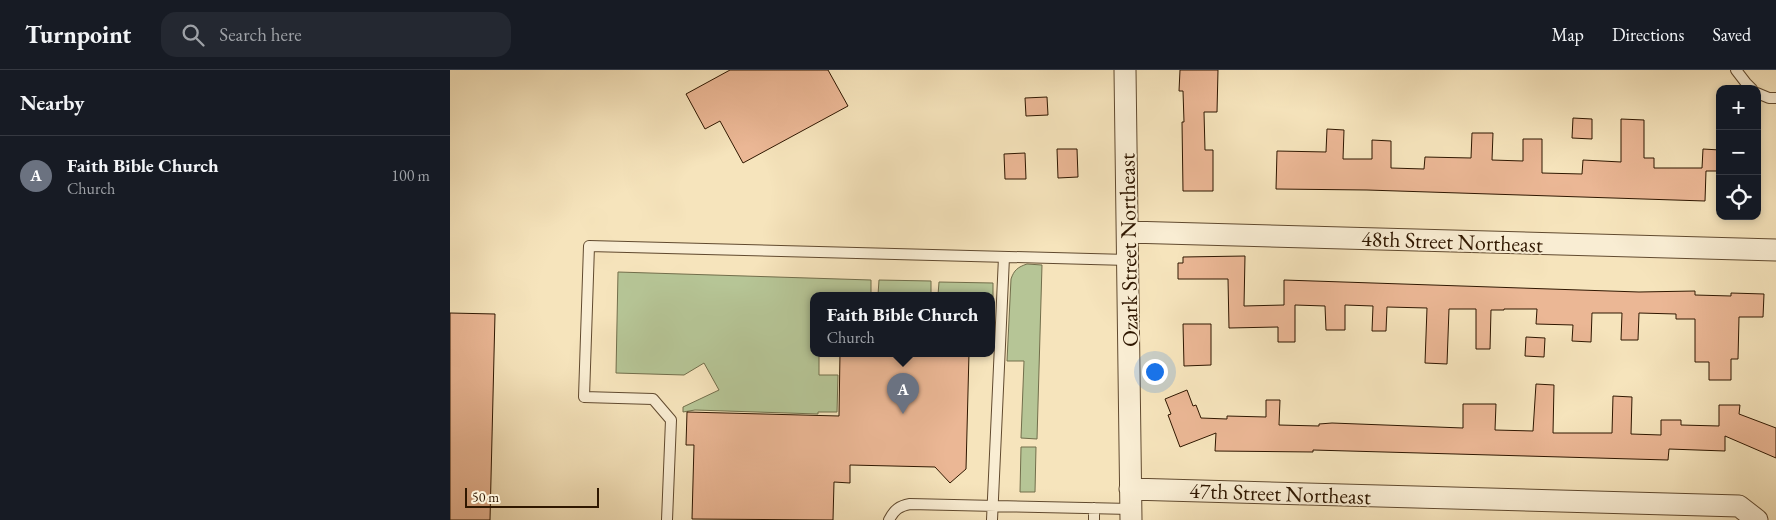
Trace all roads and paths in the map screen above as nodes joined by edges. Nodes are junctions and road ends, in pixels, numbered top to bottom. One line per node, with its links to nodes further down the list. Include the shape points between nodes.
1 (1125, 70): 6 (street, Ozark Street Northeast)
2 (1736, 70): 3 (lane)
3 (1748, 85)
4 (1761, 95): 5 (lane)
5 (1776, 98)
6 (1128, 232): 7 (street, 48th Street Northeast); 9 (street, Ozark Street Northeast)
7 (1776, 250)
8 (1004, 256): 9 (lane); 10 (lane); 15 (lane, via 589,246 584,397 652,399 671,420)
9 (1128, 260): 11 (street, Ozark Street Northeast)
10 (993, 506): 12 (lane); 16 (lane, via 910,504 900,506); 17 (lane)
11 (1131, 506): 12 (lane); 13 (street, 47th Street Northeast)
12 (1094, 508): 18 (lane)
13 (1527, 510): 14 (street, 47th Street Northeast, via 1739,506)
14 (1756, 519)
15 (667, 520)
16 (889, 520)
17 (992, 520)
18 (1094, 520)

